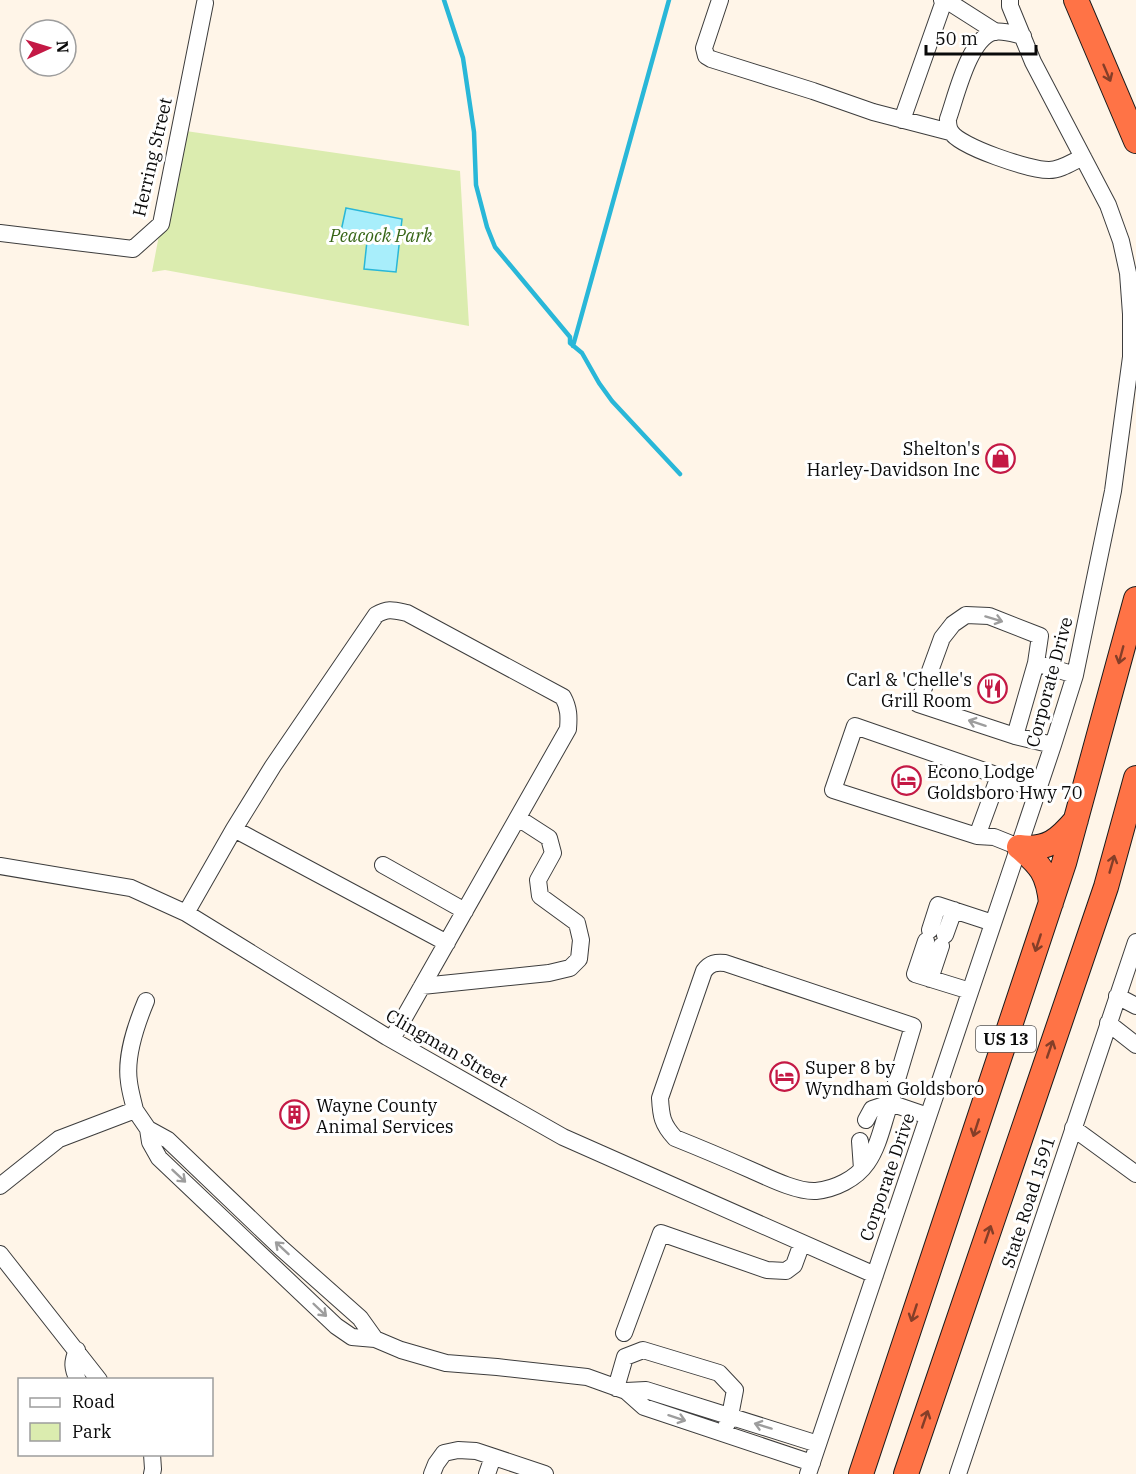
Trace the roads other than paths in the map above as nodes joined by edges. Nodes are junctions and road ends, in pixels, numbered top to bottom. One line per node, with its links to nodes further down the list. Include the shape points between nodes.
1 (720, 0): 8 (street, via 704,48 706,56)
2 (1010, 0): 7 (street, Corporate Drive)
3 (1076, 0): 10 (highway, one-way to 10)
4 (943, 1): 6 (street); 8 (street)
5 (205, 3): 12 (street, Herring Street, via 161,224 133,249)
6 (996, 32): 7 (street); 9 (street, via 979,42 969,58 948,119)
7 (1023, 36): 11 (street, Corporate Drive)
8 (902, 120): 9 (street)
9 (950, 132): 11 (street, via 964,144 1038,169 1057,169)
10 (1136, 141)
11 (1083, 157): 15 (street, Corporate Drive, via 1121,241 1128,273 1131,357 1113,491)
12 (0, 233)
13 (1136, 599): 22 (highway, US 13, one-way to 22)
14 (1036, 663): 15 (street); 16 (street); 16 (street, one-way to 14, via 918,704 942,638 966,615 989,616 1040,636)
15 (1075, 675): 17 (street, Corporate Drive)
16 (1015, 736): 17 (street)
17 (1053, 745): 20 (street, Corporate Drive)
18 (999, 776): 20 (street); 24 (street); 24 (street, via 855,726 833,790)
19 (1136, 778): 70 (highway, US 13, one-way to 19, via 1106,887)
20 (1038, 790): 25 (street, Corporate Drive)
21 (518, 818): 23 (street, via 568,729 563,697 406,613 384,610 376,615); 29 (street); 34 (street, via 549,838 553,853 538,880 540,897 577,923 581,940 579,959 570,968 549,974)
22 (1076, 820): 25 (highway, via 1064,835 1046,845); 28 (highway, US 13)
23 (234, 829): 30 (street); 33 (street)
24 (977, 836): 25 (street, via 994,837)
25 (1019, 847): 28 (highway, via 1044,873); 31 (street, Corporate Drive)
26 (383, 865): 29 (street)
27 (0, 866): 30 (street, Clingman Street, via 131,888)
28 (1051, 903): 69 (highway, US 13, one-way to 69)
29 (465, 911): 33 (street)
30 (186, 913): 40 (street, Clingman Street)
31 (993, 923): 35 (street, Corporate Drive); 35 (street, via 938,905 930,979)
32 (1136, 942): 36 (street, State Road 1591)
33 (447, 943): 34 (street)
34 (422, 986): 40 (street)
35 (970, 991): 44 (street, Corporate Drive)
36 (1117, 996): 38 (street); 39 (street, State Road 1591)
37 (146, 1001): 43 (street, via 130,1054 128,1080)
38 (1136, 1006)
39 (1108, 1023): 41 (street); 46 (street, State Road 1591)
40 (392, 1039): 51 (street, Clingman Street, via 563,1137)
41 (1136, 1045)
42 (890, 1103): 44 (street); 45 (street, via 872,1109); 48 (street, via 874,1151); 48 (street, via 914,1026 725,963 708,965 660,1098 666,1129 675,1138 799,1188 828,1189)
43 (135, 1110): 50 (street, via 59,1139); 58 (street, via 148,1129 159,1158 352,1337 375,1339 446,1363 587,1377)
44 (928, 1116): 53 (street, Corporate Drive)
45 (866, 1120)
46 (1073, 1128): 49 (street); 71 (street, State Road 1591)
47 (860, 1141): 48 (street)
48 (862, 1169)
49 (1136, 1174)
50 (2, 1182)
51 (802, 1243): 53 (street, Clingman Street); 54 (street, via 794,1265 786,1271 767,1270 661,1233)
52 (2, 1261): 55 (street)
53 (874, 1275): 61 (street, Corporate Drive)
54 (624, 1333)
55 (76, 1350): 56 (street, via 73,1369); 57 (street)
56 (77, 1378)
57 (97, 1378)
58 (621, 1390): 59 (street, via 646,1390); 59 (street, via 625,1357 644,1350 719,1372 735,1390); 60 (street, one-way to 60, via 644,1407)
59 (730, 1416): 60 (street); 61 (street, one-way to 59)
60 (723, 1433): 64 (street)
61 (819, 1444): 64 (street, Corporate Drive)
62 (152, 1456): 66 (street)
63 (493, 1457): 65 (street); 67 (street, via 476,1451 444,1453); 68 (street)
64 (810, 1468)
65 (539, 1473)
66 (152, 1474)
67 (432, 1474)
68 (487, 1474)
69 (861, 1474)
70 (906, 1474)
71 (958, 1474)

